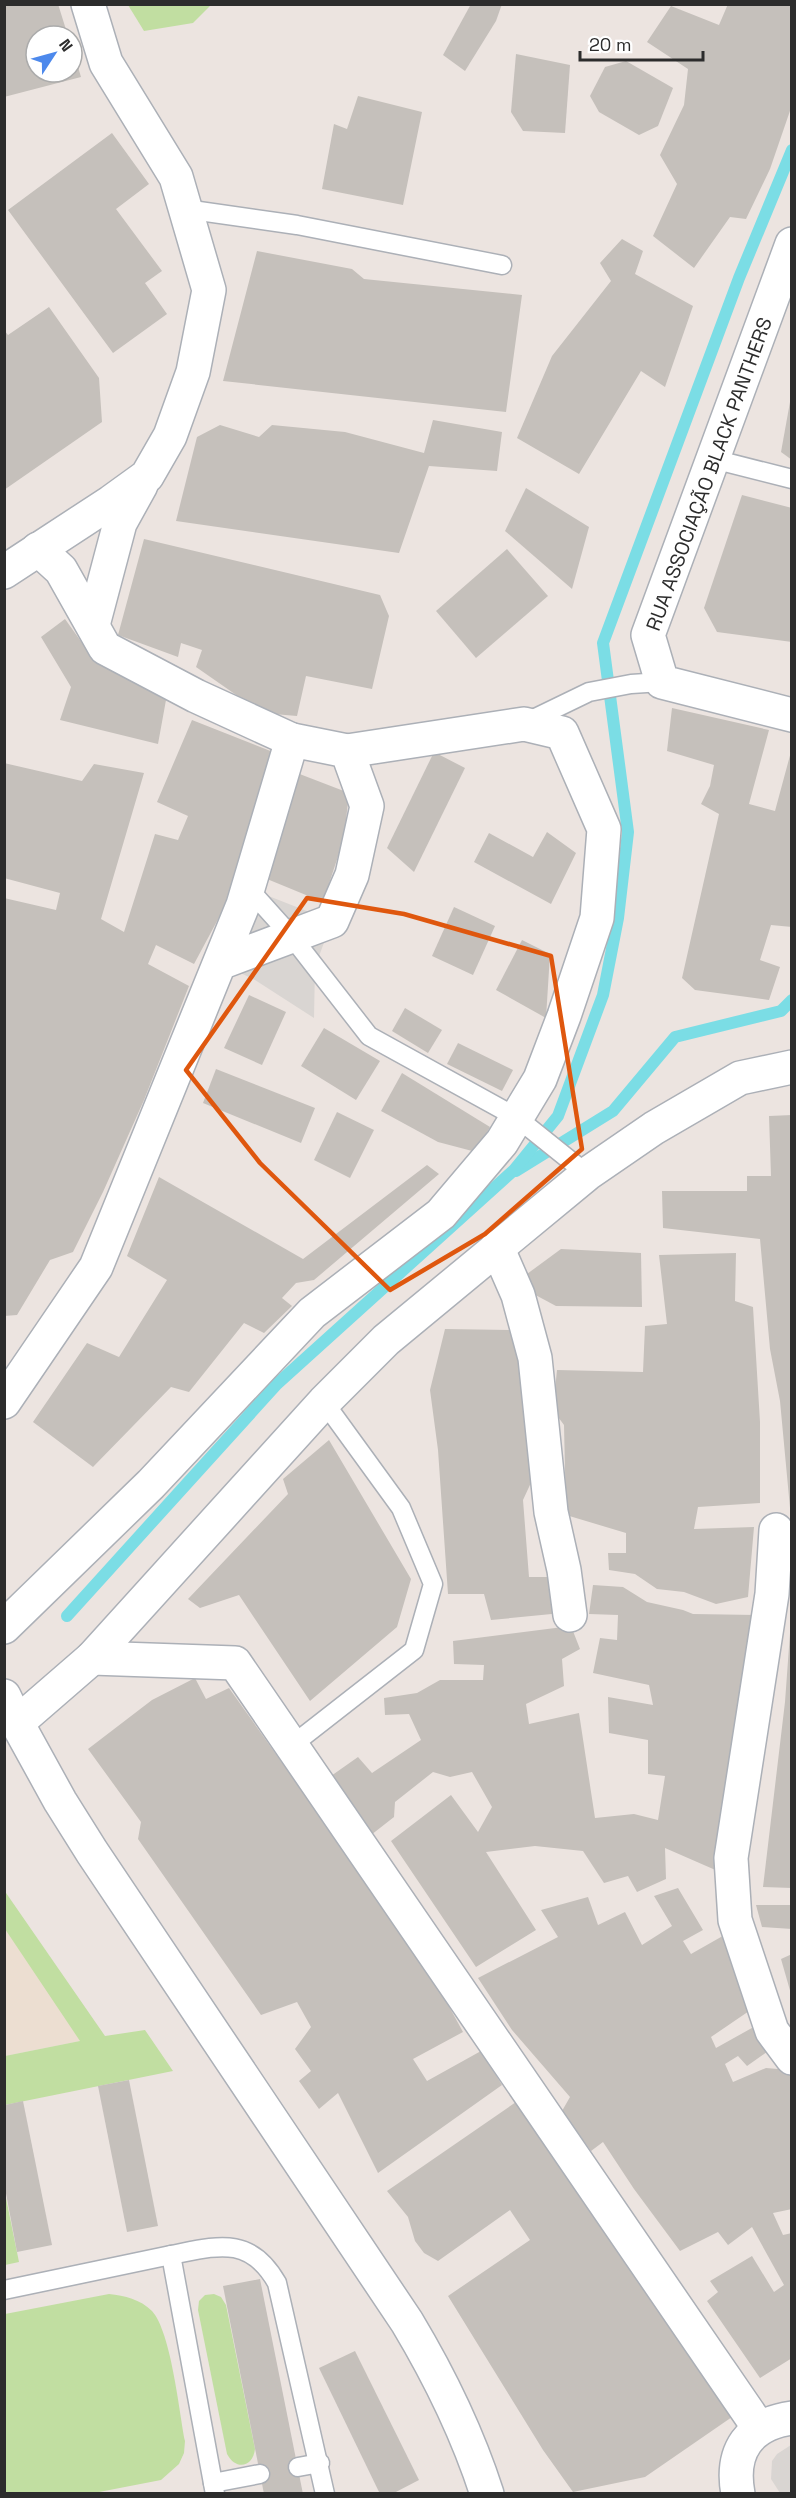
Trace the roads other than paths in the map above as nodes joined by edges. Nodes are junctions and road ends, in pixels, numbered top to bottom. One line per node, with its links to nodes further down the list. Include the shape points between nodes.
1 (88, 4): 2 (street, via 106,63 176,177)
2 (185, 209): 4 (lane, via 297,225); 6 (street, via 209,290 193,372 170,436)
3 (792, 244): 5 (street, RUA ASSOCIAÇÃO BLACK PANTHERS)
4 (502, 265)
5 (713, 459): 7 (lane); 11 (street, RUA ASSOCIAÇÃO BLACK PANTHERS, via 648,635)
6 (147, 476): 8 (street); 10 (street, via 120,523)
7 (792, 479)
8 (38, 549): 9 (street); 10 (street, via 61,570)
9 (4, 572)
10 (93, 625): 14 (street, via 105,648)
11 (647, 683): 12 (street); 13 (lane, via 589,692)
12 (792, 715)
13 (524, 724): 15 (street); 20 (street, via 562,733 604,829 597,918 540,1079)
14 (292, 740): 15 (street); 16 (street)
15 (347, 751): 17 (street, via 367,806 352,874 332,921)
16 (248, 888): 17 (lane); 18 (street)
17 (291, 937): 18 (street); 20 (lane, via 369,1036)
18 (220, 963): 23 (street, via 96,1268)
19 (792, 1067): 21 (street, via 740,1078 654,1128)
20 (516, 1117): 21 (lane); 27 (street, via 502,1142 441,1214 312,1313 151,1484)
21 (587, 1174): 22 (street)
22 (497, 1247): 24 (street, via 386,1340); 26 (street, via 518,1295 535,1358 551,1512)
23 (4, 1401)
24 (324, 1402): 28 (street); 30 (lane, via 401,1508 433,1584 414,1650)
25 (776, 1530): 31 (street, via 772,1594 731,1858 735,1920 772,2031)
26 (570, 1615)
27 (4, 1627)
28 (92, 1658): 29 (street); 30 (street, via 235,1663)
29 (11, 1709): 41 (street, via 92,1852 435,2369 474,2453)
30 (291, 1746): 35 (street)
31 (792, 2058)
32 (171, 2255): 33 (lane); 36 (lane, via 215,2246 235,2247 252,2254 269,2269 277,2283); 39 (lane)
33 (4, 2290)
34 (792, 2418): 35 (street, via 775,2420)
35 (759, 2428): 42 (street, via 738,2457)
36 (320, 2463): 37 (lane); 40 (lane)
37 (298, 2467)
38 (260, 2474): 39 (lane)
39 (214, 2488)
40 (325, 2493)
41 (487, 2493)
42 (737, 2493)

